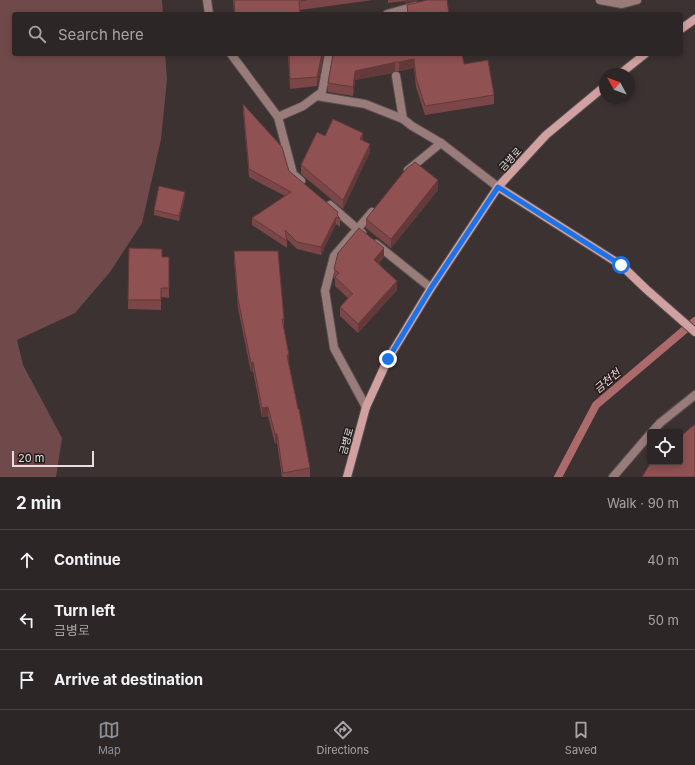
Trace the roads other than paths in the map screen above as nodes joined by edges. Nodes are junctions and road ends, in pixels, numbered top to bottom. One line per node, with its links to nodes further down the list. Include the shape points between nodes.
1 (207, 0): 5 (street)
2 (600, 0): 3 (street, via 622,4)
3 (637, 0)
4 (422, 5): 6 (street)
5 (210, 12)
6 (395, 12)
7 (695, 19): 8 (street)
8 (683, 28)
9 (232, 56): 16 (street)
10 (330, 56): 15 (street, via 322,92)
11 (642, 56): 12 (street)
12 (628, 68)
13 (396, 76): 17 (street)
14 (599, 91): 21 (street, 금병로, via 546,135)
15 (317, 96): 16 (street, via 303,106); 17 (street, via 365,104)
16 (278, 117): 20 (street, via 293,174)
17 (403, 119): 18 (street)
18 (441, 143): 19 (street); 21 (street)
19 (402, 175)
20 (305, 184)
21 (498, 187): 25 (street, 금병로); 26 (street, via 621,265)
22 (322, 199): 24 (street)
23 (378, 205): 24 (street)
24 (358, 229): 25 (street); 28 (street, via 334,256 325,291 334,348)
25 (431, 288): 28 (street, 금병로, via 388,359)
26 (695, 332)
27 (695, 395): 29 (street)
28 (366, 407): 31 (street, 금병로)
29 (655, 429)
30 (647, 437): 32 (street)
31 (347, 477)
32 (612, 477)

